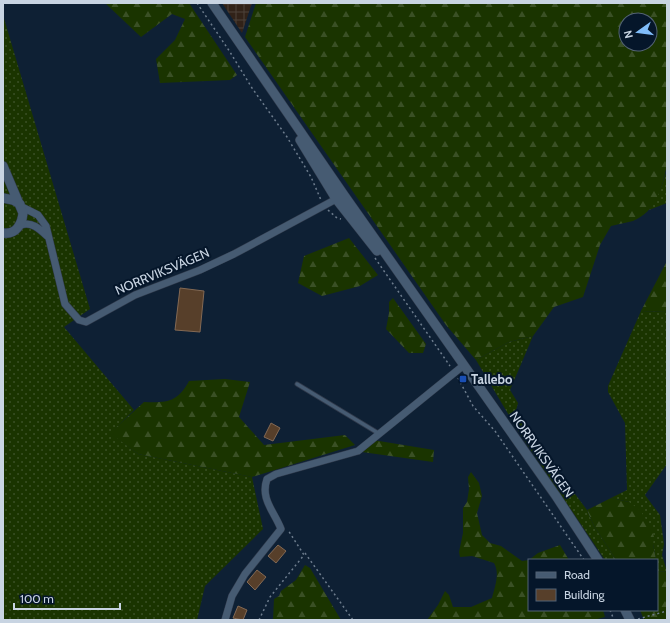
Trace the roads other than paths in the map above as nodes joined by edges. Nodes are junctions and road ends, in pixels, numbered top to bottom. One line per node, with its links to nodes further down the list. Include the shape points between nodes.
1 (212, 3): 2 (street, NORRVIKSVÄGEN)
2 (268, 85): 3 (street, NORRVIKSVÄGEN); 5 (street, NORRVIKSVÄGEN)
3 (309, 143): 5 (street, NORRVIKSVÄGEN); 11 (street, NORRVIKSVÄGEN, via 329,166)
4 (3, 166): 7 (street, via 7,180)
5 (340, 197): 10 (street, NORRVIKSVÄGEN, via 234,254 123,300 86,322 79,320 64,304); 11 (street, NORRVIKSVÄGEN); 12 (street, NORRVIKSVÄGEN)
6 (3, 198): 7 (street, NORRVIKSVÄGEN, via 13,200)
7 (22, 207): 8 (street, via 23,219); 10 (street, NORRVIKSVÄGEN, via 38,215 46,226)
8 (20, 225): 9 (street, via 12,233); 10 (street, via 28,224 39,228)
9 (3, 233)
10 (47, 236)
11 (373, 236): 12 (street, NORRVIKSVÄGEN)
12 (421, 304): 13 (street, NORRVIKSVÄGEN)
13 (464, 365): 15 (street); 16 (street, NORRVIKSVÄGEN)
14 (297, 384): 15 (lane)
15 (379, 434): 18 (street, via 358,451 276,474 267,479 266,498 281,529 245,574 232,596)
16 (597, 559)
17 (626, 611): 19 (street)
18 (225, 620)
19 (630, 620)

